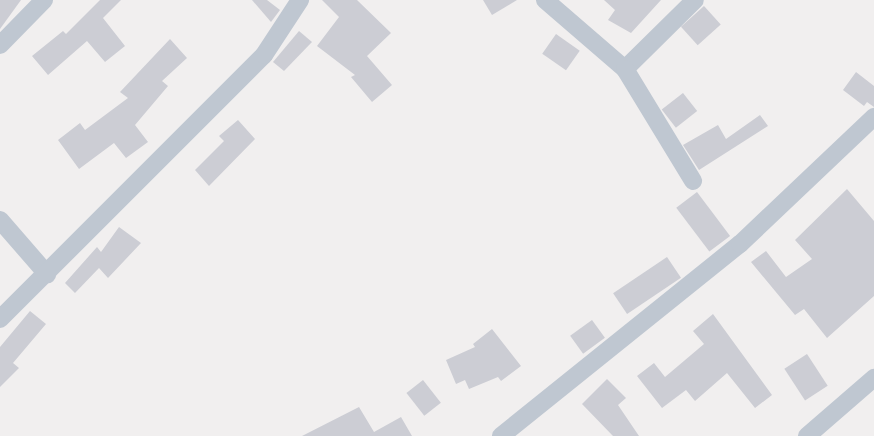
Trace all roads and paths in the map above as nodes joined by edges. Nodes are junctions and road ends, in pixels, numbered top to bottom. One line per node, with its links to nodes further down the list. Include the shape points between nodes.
1 (300, 0): 10 (street, via 264,55)
2 (545, 0): 6 (street)
3 (695, 0): 6 (street)
4 (42, 1): 5 (street)
5 (0, 45)
6 (625, 69): 8 (street)
7 (874, 117): 13 (street, via 740,244)
8 (693, 181)
9 (0, 220): 10 (street)
10 (47, 274): 11 (street)
11 (0, 319)
12 (874, 378): 14 (street)
13 (501, 436)
14 (807, 436)

